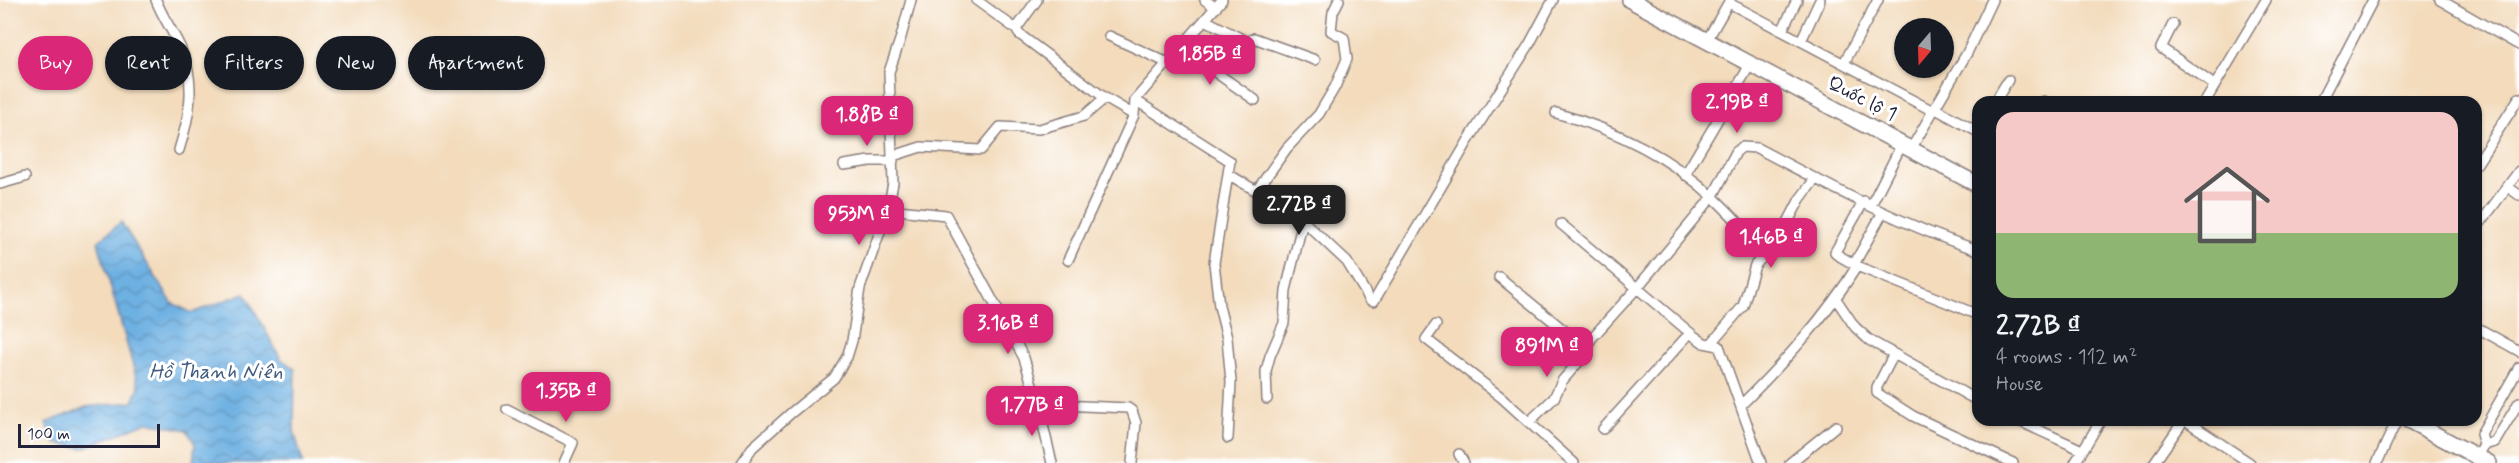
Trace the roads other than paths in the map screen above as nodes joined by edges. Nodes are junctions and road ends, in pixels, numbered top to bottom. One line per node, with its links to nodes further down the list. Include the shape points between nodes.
1 (156, 0): 45 (street, via 183,54 190,82 189,115)
2 (911, 0): 47 (street, via 889,72)
3 (976, 0): 20 (street)
4 (1037, 0): 20 (street)
5 (1206, 0): 17 (street)
6 (1339, 0): 57 (street, via 1331,31 1344,38 1347,55 1339,79 1319,114 1292,141)
7 (1553, 0): 63 (street, via 1374,301 1347,262)
8 (1631, 0): 24 (highway, Quốc lộ 1)
9 (1797, 0): 21 (street)
10 (1820, 0): 23 (street)
11 (1878, 0): 29 (street)
12 (1992, 0): 40 (street)
13 (2266, 0): 32 (street)
14 (2373, 0): 35 (street)
15 (1729, 1): 21 (street); 24 (street)
16 (2446, 1): 25 (street)
17 (1219, 4): 18 (street)
18 (1204, 20): 26 (street); 27 (street, via 1248,42 1254,38)
19 (2173, 24): 32 (street, via 2161,48)
20 (1016, 29): 36 (street)
21 (1782, 31): 23 (street)
22 (1109, 36): 28 (street)
23 (1801, 41): 29 (street)
24 (1706, 42): 30 (highway, Quốc lộ 1)
25 (2519, 45)
26 (1181, 48): 28 (street); 39 (street)
27 (1315, 60)
28 (1168, 63): 38 (street)
29 (1844, 63): 40 (street)
30 (1750, 65): 44 (highway, Quốc lộ 1); 51 (street)
31 (2008, 80): 33 (street)
32 (2214, 86): 34 (street)
33 (1999, 96)
34 (2208, 96)
35 (2323, 96)
36 (1105, 98): 42 (street); 47 (street, via 1084,116 1039,129 1000,127 981,150 921,147)
37 (2519, 98): 46 (street)
38 (1135, 100): 42 (street); 50 (street, via 1230,161)
39 (1255, 100)
40 (1934, 109): 43 (street); 44 (street)
41 (1556, 113): 51 (street, via 1616,134)
42 (1134, 116): 68 (street)
43 (1972, 128)
44 (1907, 146): 54 (highway, Quốc lộ 1); 60 (street)
45 (179, 150)
46 (2482, 156)
47 (893, 158): 48 (street); 61 (street, via 894,183)
48 (844, 165)
49 (2519, 171): 56 (street)
50 (1228, 174): 57 (street); 97 (street, via 1214,264 1231,382)
51 (1685, 175): 59 (street)
52 (25, 177): 55 (street)
53 (1815, 179): 59 (street, via 1757,148 1742,147); 60 (street); 67 (street)
54 (1972, 182)
55 (0, 184)
56 (2508, 187): 58 (street); 64 (street)
57 (1257, 190): 63 (street)
58 (2519, 195)
59 (1713, 196): 67 (street); 71 (street)
60 (1868, 203): 62 (street); 69 (street, via 1835,253)
61 (888, 208): 85 (street, via 946,215 1024,358); 102 (street, via 860,288 852,341 842,367 752,448)
62 (1883, 212): 66 (street); 69 (street)
63 (1303, 221): 83 (street, via 1286,290 1284,323 1266,371)
64 (2482, 221)
65 (1561, 224): 71 (street)
66 (1972, 248)
67 (1768, 253): 77 (street, via 1755,265 1743,306)
68 (1068, 260)
69 (1857, 263): 72 (street); 73 (street)
70 (1499, 277): 78 (street)
71 (1637, 288): 76 (street); 78 (street, via 1590,340)
72 (1836, 299): 80 (street, via 1855,327); 86 (street, via 1787,359)
73 (1972, 312)
74 (1436, 325): 88 (street, via 1426,339)
75 (2482, 330): 79 (street)
76 (1690, 333): 77 (street); 96 (street)
77 (1711, 344): 86 (street, via 1719,346)
78 (1588, 350): 88 (street, via 1562,381 1554,398)
79 (2519, 351)
80 (1894, 354): 82 (street); 109 (street, via 1877,393 1912,416)
81 (2519, 368): 100 (street, via 2481,434)
82 (1972, 398)
83 (1267, 399)
84 (2519, 402): 100 (street)
85 (1038, 404): 103 (street); 104 (street, via 1128,408 1136,423)
86 (1741, 405): 107 (street)
87 (507, 409): 101 (street, via 573,443)
88 (1529, 422): 106 (street)
89 (1836, 426): 108 (street)
90 (2030, 426): 98 (street)
91 (2097, 426): 98 (street)
92 (2180, 426): 111 (street)
93 (2193, 426): 112 (street)
94 (2394, 426): 113 (street)
95 (2421, 426): 100 (highway)
96 (1603, 429)
97 (1228, 438)
98 (2082, 450): 110 (street)
99 (1459, 454): 105 (street)
100 (2483, 455)
101 (564, 463)
102 (742, 463)
103 (1052, 463)
104 (1132, 463)
105 (1464, 463)
106 (1574, 463)
107 (1761, 463)
108 (1790, 463)
109 (2013, 463)
110 (2075, 463)
111 (2154, 463)
112 (2250, 463)
113 (2377, 463)

